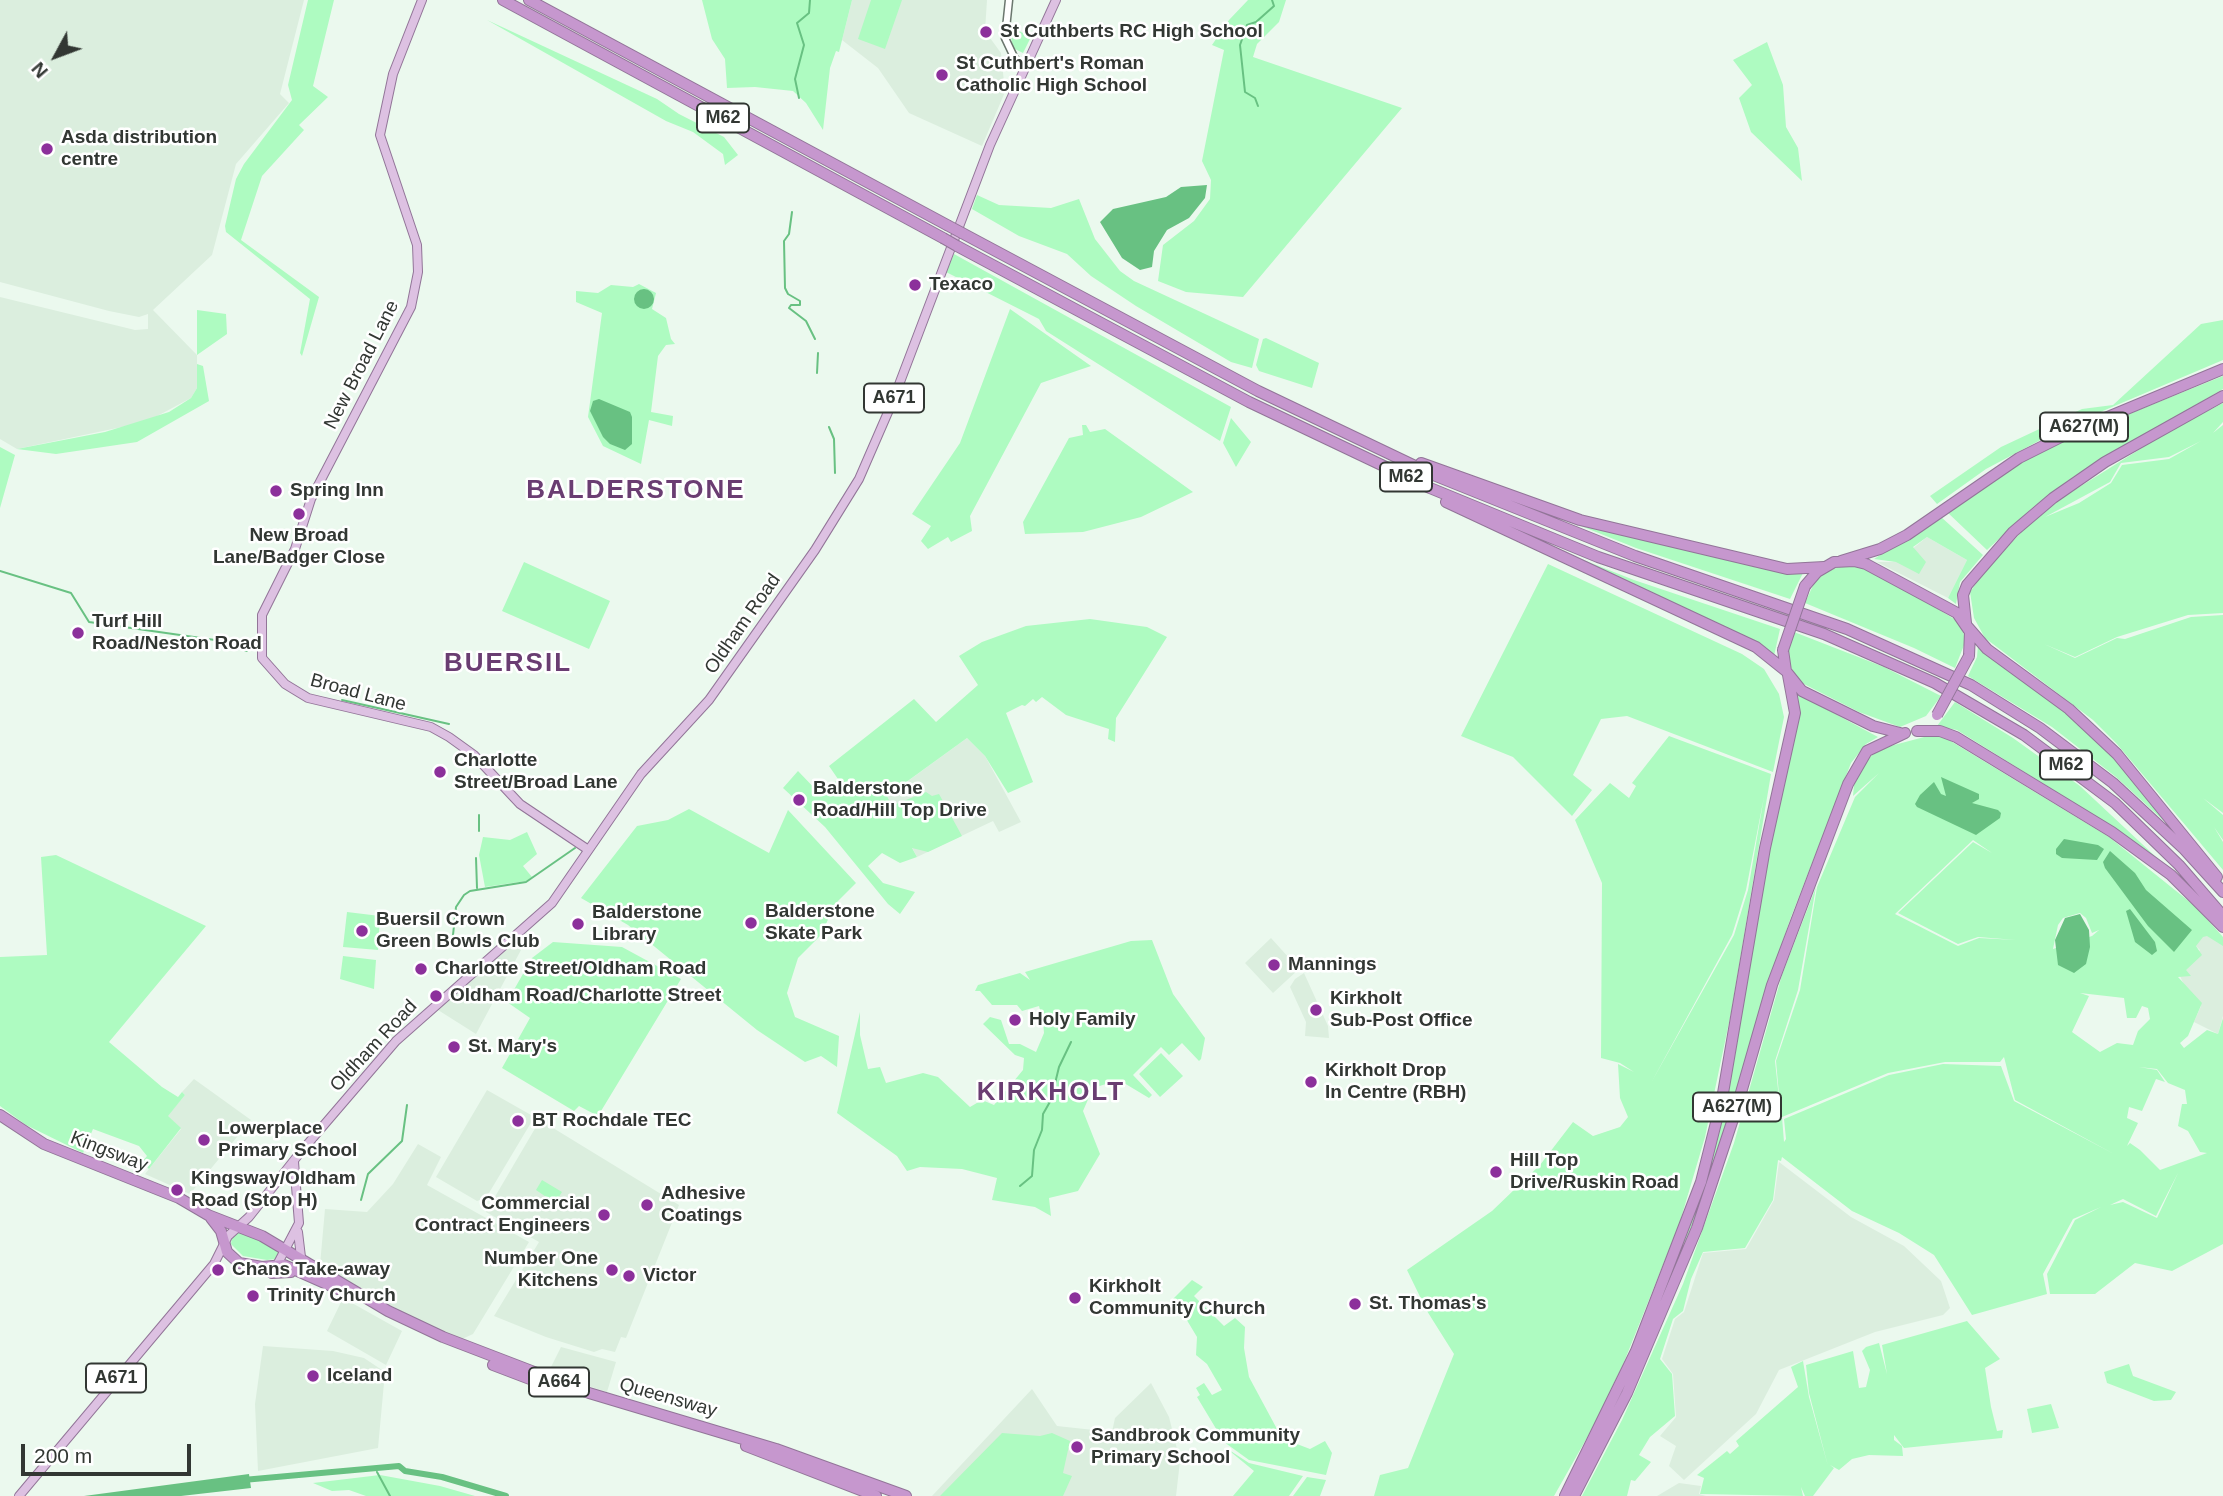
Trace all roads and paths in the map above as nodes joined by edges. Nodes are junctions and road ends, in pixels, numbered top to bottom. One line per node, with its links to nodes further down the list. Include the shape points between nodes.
1 (422, 0): 11 (main road, New Broad Lane, via 393,74 380,135 417,244 418,272 411,307)
2 (503, 0): 10 (highway, M62, bridge)
3 (528, 0): 9 (highway, M62, bridge)
4 (1009, 0): 6 (street, via 1005,38)
5 (1056, 0): 6 (main road, Oldham Road / A671)
6 (1024, 68): 18 (main road, Oldham Road / A671, via 859,479 709,700 641,774)
7 (2223, 369): 12 (highway, A627(M), via 2019,458 1880,549)
8 (2223, 396): 14 (highway, A627(M), via 2105,462 2053,498 1980,567 1963,595)
9 (1357, 440): 13 (highway, M62, via 1580,520 1787,569); 20 (highway, M62, via 1533,517 1837,625 1971,685 2040,728 2113,783)
10 (1330, 442): 15 (highway, M62, via 1756,647); 21 (highway, M62, via 1598,557 1824,634 1936,683 2024,735 2115,803)
11 (311, 499): 18 (main road, Broad Lane, via 295,549 262,615 262,658 285,684 308,698 430,727 449,737 474,755 520,804)
12 (1841, 561): 13 (highway, A627(M)); 14 (highway, via 1870,566 1952,608)
13 (1824, 567): 15 (highway, A627(M), bridge, via 1805,586 1783,650)
14 (1966, 624): 16 (highway, A627(M), bridge, via 1971,638 1969,656 1937,715); 19 (highway, M62, via 1987,649 2069,709 2117,754)
15 (1787, 673): 17 (highway, A627(M), via 1799,688 1817,698 1881,729); 39 (highway, A627(M), via 1795,713 1765,848 1722,1099 1700,1182 1636,1351)
16 (1917, 731): 17 (highway, A627(M)); 22 (highway, M62, via 1956,737 2092,819 2171,875)
17 (1905, 733): 40 (highway, A627(M), via 1867,751 1848,784 1772,985 1697,1228 1627,1393)
18 (587, 849): 24 (main road, Oldham Road / A671, via 552,903 396,1041)
19 (2223, 884)
20 (2223, 892)
21 (2223, 916)
22 (2223, 927)
23 (0, 1115): 27 (highway, Kingsway / A664, via 44,1144 179,1198)
24 (295, 1159): 25 (main road, Oldham Road / A671); 26 (main road)
25 (276, 1184): 26 (main road, via 286,1180); 28 (main road, Oldham Road / A671)
26 (294, 1184): 29 (main road)
27 (208, 1215): 28 (highway, Kingsway / A664); 30 (highway)
28 (239, 1226): 30 (main road, Oldham Road / A671); 31 (highway, Queensway / A664)
29 (298, 1229): 31 (main road); 32 (main road)
30 (223, 1242): 33 (highway); 34 (main road, Oldham Road / A671)
31 (287, 1249): 32 (highway, Queensway / A664); 35 (main road)
32 (301, 1257): 38 (highway, Queensway / A664, via 418,1326 518,1368 776,1449)
33 (238, 1262): 34 (main road); 35 (highway, Queensway / A664)
34 (214, 1264): 36 (main road, Oldham Road / A671)
35 (275, 1268): 37 (highway, Queensway / A664, via 312,1275 417,1333 515,1374 738,1443)
36 (19, 1495)
37 (876, 1496)
38 (906, 1496)
39 (1564, 1496)
40 (1574, 1496)

